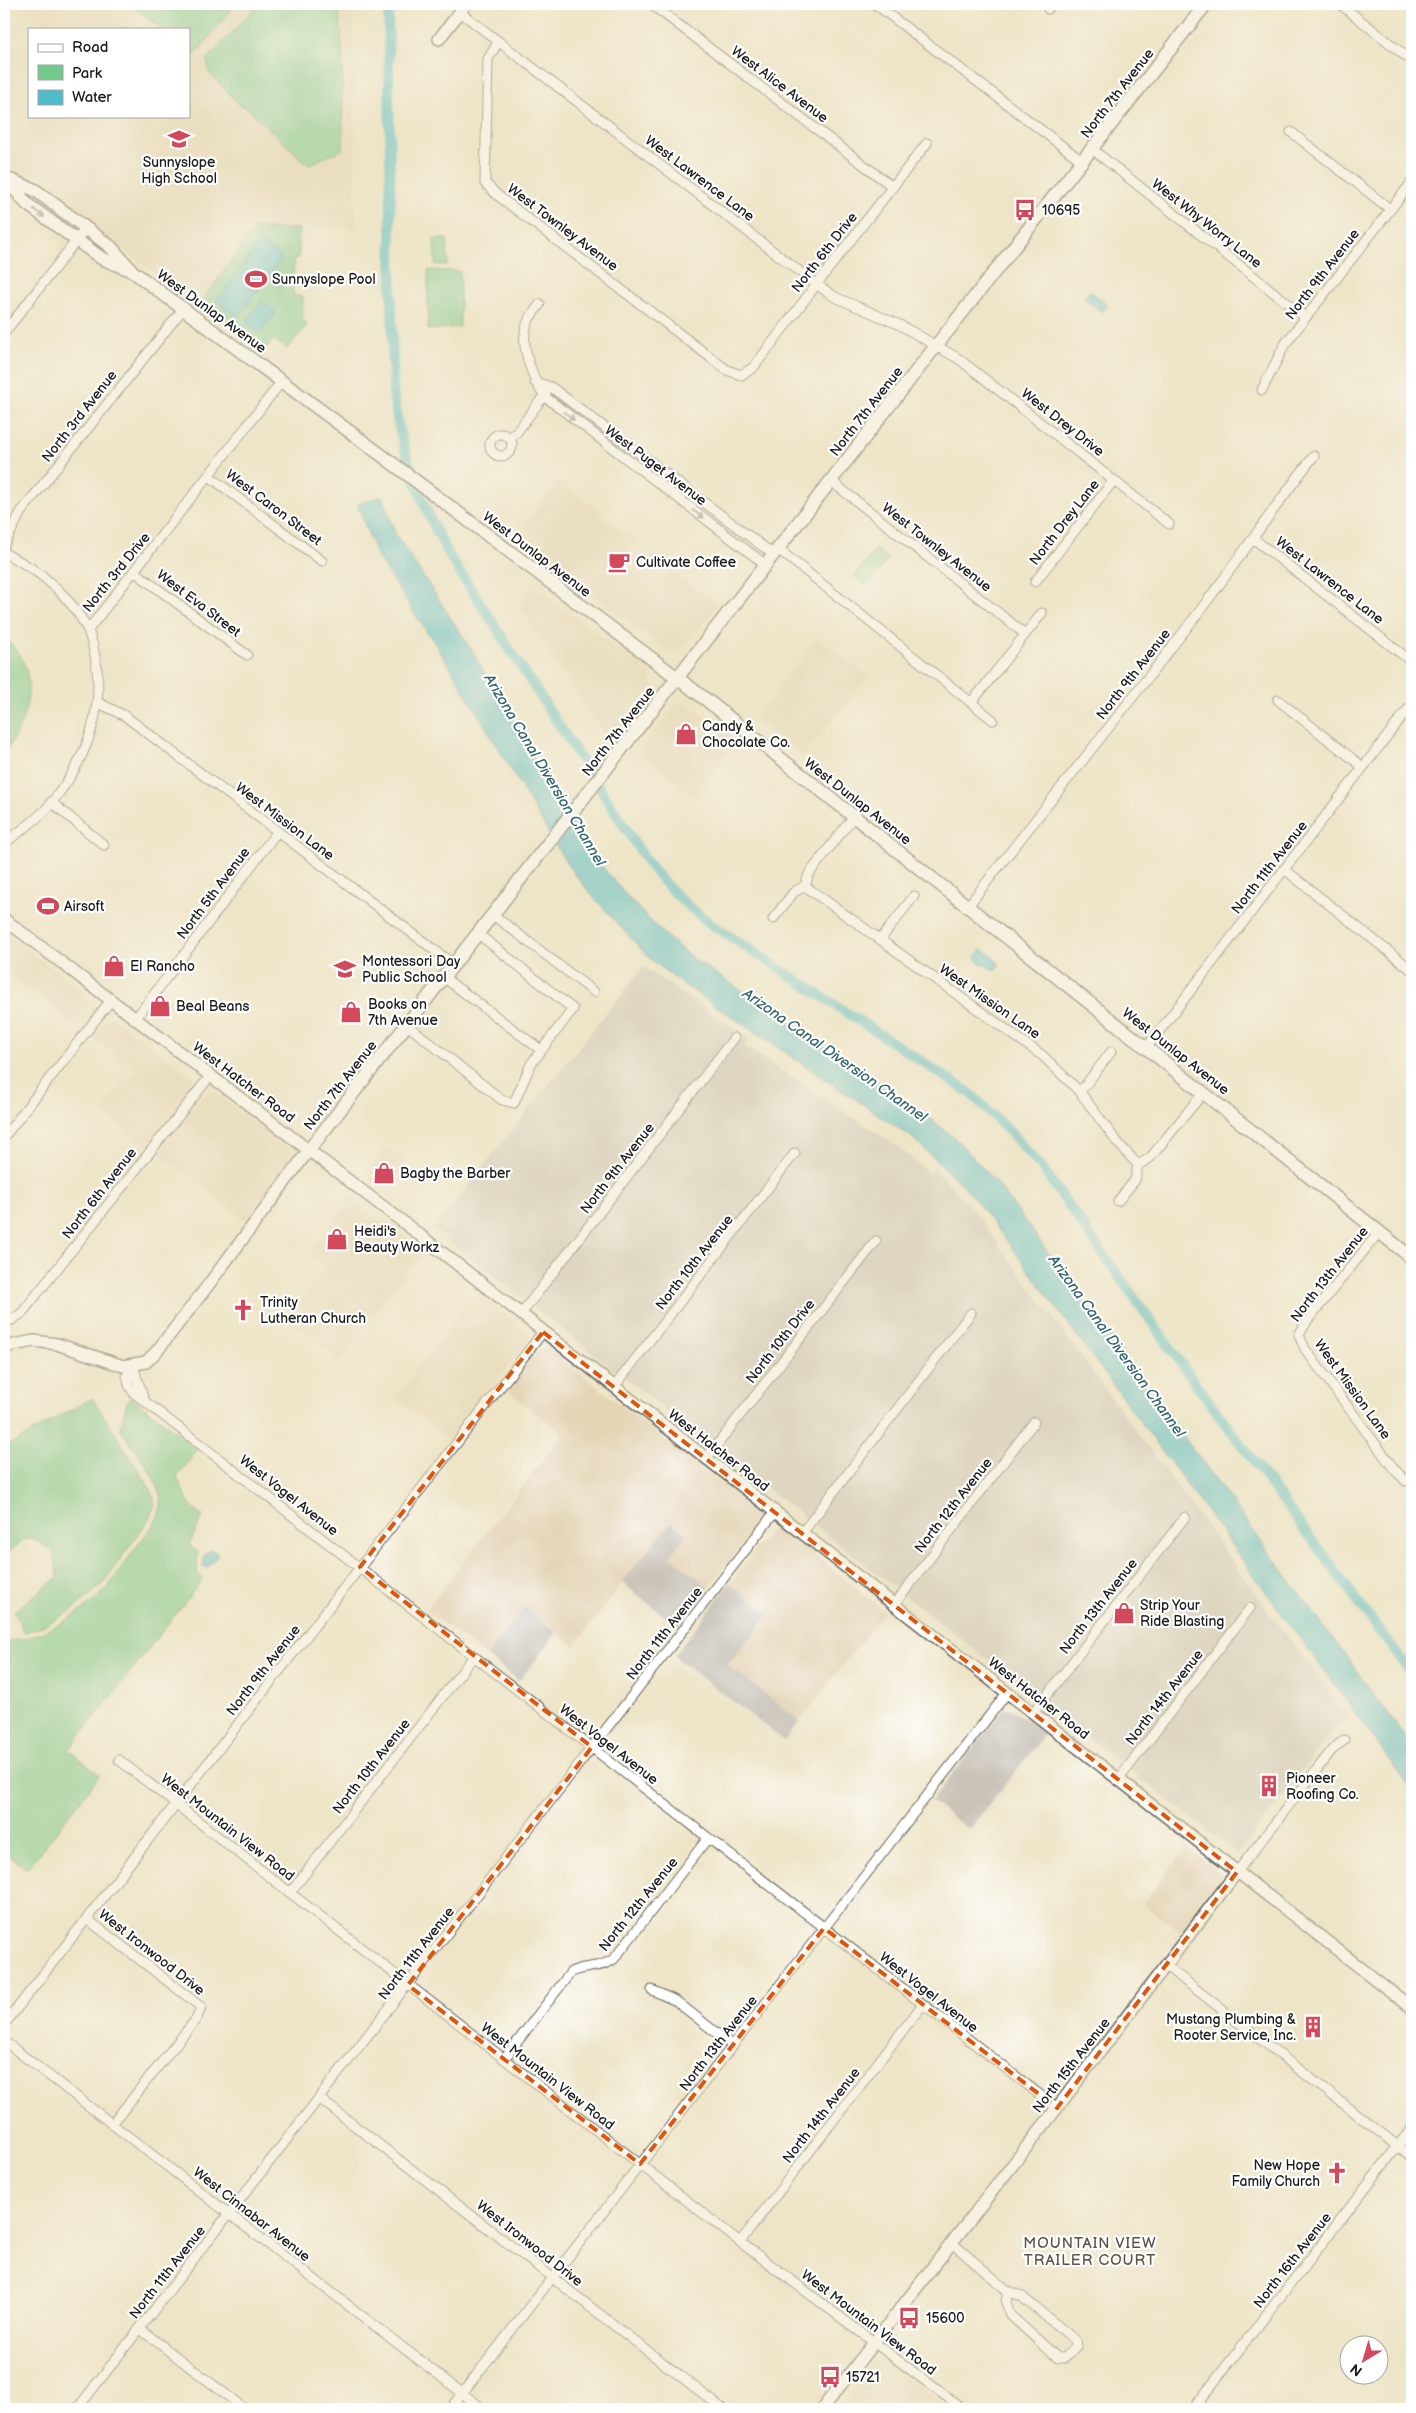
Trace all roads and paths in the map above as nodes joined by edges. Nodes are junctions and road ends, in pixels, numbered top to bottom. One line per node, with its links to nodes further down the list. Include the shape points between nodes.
1 (651, 4): 15 (street, West Alice Avenue)
2 (875, 4): 12 (street)
3 (1206, 4): 11 (main road, North 7th Avenue)
4 (1340, 4): 8 (street)
5 (463, 8): 6 (street); 7 (street, West Lawrence Lane)
6 (439, 39)
7 (498, 42): 20 (street, West Lawrence Lane); 26 (street, West Townley Avenue, via 488,59 485,183 727,370)
8 (1412, 61)
9 (1291, 132): 16 (street)
10 (927, 143): 15 (street, North 6th Drive)
11 (1092, 149): 12 (main road, North 7th Avenue); 23 (street, West Why Worry Lane)
12 (1082, 161): 25 (main road, North 7th Avenue)
13 (4, 177): 17 (main road, West Dunlap Avenue, via 35,190); 18 (main road, West Dunlap Avenue, one-way to 18, via 27,204)
14 (1412, 182): 16 (street, North 9th Avenue)
15 (893, 187): 20 (street, North 6th Drive)
16 (1390, 209): 23 (street, North 9th Avenue)
17 (86, 228): 18 (street); 19 (main road, West Dunlap Avenue, via 111,247)
18 (77, 241): 19 (main road, West Dunlap Avenue, via 101,258); 24 (street)
19 (132, 271): 22 (main road, West Dunlap Avenue)
20 (816, 284): 25 (street, West Lawrence Lane, via 835,298 900,325); 26 (street, North 6th Drive, via 753,368)
21 (540, 304): 28 (street, West Puget Avenue, via 525,330)
22 (183, 308): 27 (main road, West Dunlap Avenue); 41 (street, North 3rd Avenue, via 21,512)
23 (1305, 317): 30 (street, North 9th Avenue, via 1285,344)
24 (4, 334)
25 (936, 346): 37 (street, West Drey Drive, via 959,359); 38 (main road, North 7th Avenue)
26 (741, 375)
27 (282, 382): 36 (street, North 3rd Drive); 52 (main road, West Dunlap Avenue)
28 (535, 382): 29 (street, West Puget Avenue); 31 (street, West Puget Avenue)
29 (551, 387): 31 (street); 33 (street, West Puget Avenue)
30 (1262, 390)
31 (544, 396): 32 (street); 34 (street, West Puget Avenue, one-way to 34)
32 (510, 438)
33 (620, 439): 34 (street); 43 (street, West Puget Avenue)
34 (612, 448): 43 (street, West Puget Avenue, one-way to 43)
35 (1314, 456): 40 (street, North 9th Avenue, via 1268,514)
36 (209, 476): 44 (street, West Caron Street); 45 (street, North 3rd Drive)
37 (1114, 480): 39 (street, West Drey Drive); 46 (street, North Drey Lane)
38 (831, 481): 43 (main road, North 7th Avenue); 49 (street, West Townley Avenue)
39 (1170, 524)
40 (1254, 539): 51 (street, West Lawrence Lane); 67 (street, North 9th Avenue)
41 (4, 545)
42 (4, 553): 48 (street, via 35,570 54,586 70,602)
43 (772, 556): 52 (main road, North 7th Avenue); 54 (street, West Puget Avenue)
44 (322, 561)
45 (135, 572): 48 (street, North 3rd Drive); 50 (street, West Eva Street)
46 (1035, 582)
47 (1042, 613): 49 (street)
48 (88, 630): 55 (street, North 3rd Drive, via 98,668)
49 (1026, 634): 54 (street)
50 (246, 655)
51 (1412, 662)
52 (678, 678): 60 (main road, West Dunlap Avenue); 68 (main road, North 7th Avenue)
53 (1278, 700): 58 (street)
54 (972, 702): 57 (street, West Puget Avenue)
55 (99, 703): 59 (street, North 3rd Drive, via 83,752); 61 (street, West Mission Lane, via 125,716)
56 (1412, 704): 58 (street, North 11th Avenue)
57 (993, 720)
58 (1363, 767): 64 (street, North 11th Avenue)
59 (51, 802): 62 (street, North 3rd Drive); 63 (street)
60 (854, 816): 65 (street, via 809,874); 67 (main road, West Dunlap Avenue)
61 (277, 832): 74 (street, West Mission Lane); 79 (street, North 5th Avenue)
62 (4, 844)
63 (104, 845)
64 (1284, 869): 75 (street); 82 (street, North 11th Avenue)
65 (805, 886): 69 (street, via 794,892); 73 (street, West Mission Lane)
66 (914, 896): 73 (street)
67 (968, 906): 82 (main road, West Dunlap Avenue)
68 (492, 914): 71 (main road, North 7th Avenue); 77 (street)
69 (772, 918)
70 (8, 922): 72 (street); 78 (street, West Hatcher Road)
71 (477, 933): 74 (main road, North 7th Avenue); 83 (street, via 573,1009)
72 (4, 935)
73 (880, 940): 86 (street, West Mission Lane, via 1029,1044)
74 (453, 964): 76 (main road, North 7th Avenue)
75 (1412, 970)
76 (443, 977): 80 (main road, North 7th Avenue); 83 (street)
77 (594, 992)
78 (111, 1000): 79 (street, West Hatcher Road); 88 (street)
79 (136, 1018): 85 (street, West Hatcher Road)
80 (406, 1024): 83 (street, via 502,1100 514,1103); 89 (main road, North 7th Avenue)
81 (734, 1038): 97 (street, North 9th Avenue)
82 (1147, 1047): 87 (main road, West Dunlap Avenue)
83 (540, 1050)
84 (1111, 1052): 86 (street)
85 (211, 1075): 89 (street, West Hatcher Road); 98 (street, North 6th Avenue, via 22,1313)
86 (1080, 1092): 91 (street, West Mission Lane)
87 (1204, 1092): 91 (street, via 1150,1158); 93 (main road, West Dunlap Avenue)
88 (4, 1136)
89 (309, 1150): 97 (street, West Hatcher Road); 102 (street, North 7th Avenue, via 157,1351 146,1362)
90 (795, 1153): 103 (street, North 10th Avenue)
91 (1138, 1165): 92 (street, via 1134,1180)
92 (1118, 1201)
93 (1380, 1231): 95 (main road, West Dunlap Avenue); 100 (street, North 13th Avenue, via 1307,1321)
94 (876, 1241): 105 (street, North 10th Drive)
95 (1412, 1258)
96 (971, 1313): 109 (street)
97 (521, 1314): 99 (street, West Hatcher Road)
98 (4, 1321)
99 (543, 1332): 103 (street, West Hatcher Road); 110 (street, North 9th Avenue)
100 (1300, 1335): 106 (street, West Mission Lane, via 1305,1349)
101 (4, 1347): 102 (street, via 34,1341 49,1343 123,1366)
102 (133, 1366): 110 (street, West Vogel Avenue, via 144,1400)
103 (614, 1387): 105 (street, West Hatcher Road)
104 (1034, 1422): 111 (street, North 12th Avenue)
105 (706, 1459): 107 (street, West Hatcher Road)
106 (1406, 1481)
107 (775, 1512): 109 (street, West Hatcher Road); 117 (street, North 11th Avenue)
108 (1185, 1517): 115 (street, North 13th Avenue)
109 (802, 1533): 111 (street, West Hatcher Road)
110 (360, 1567): 113 (street, West Vogel Avenue); 120 (street, North 9th Avenue)
111 (894, 1605): 114 (street, West Hatcher Road)
112 (1250, 1608): 119 (street, North 14th Avenue)
113 (474, 1656): 117 (street, West Vogel Avenue); 123 (street, North 10th Avenue)
114 (1007, 1693): 115 (street, West Hatcher Road); 125 (street, North 13th Avenue)
115 (1033, 1712): 119 (street, West Hatcher Road)
116 (1344, 1740): 122 (street, North 15th Avenue, via 1332,1750)
117 (592, 1747): 121 (street, West Vogel Avenue); 127 (street, North 11th Avenue)
118 (119, 1760): 120 (street, West Mountain View Road)
119 (1119, 1779): 122 (street, West Hatcher Road)
120 (177, 1804): 123 (street, West Mountain View Road); 124 (street, North 9th Avenue)
121 (708, 1838): 125 (street, West Vogel Avenue); 134 (street, North 12th Avenue, via 614,1959 606,1965 581,1967 571,1972)
122 (1238, 1872): 126 (street, North 15th Avenue); 130 (street, West Hatcher Road)
123 (290, 1893): 127 (street, West Mountain View Road)
124 (87, 1919): 131 (street, North 9th Avenue); 137 (street, West Ironwood Drive, via 201,2008 197,2018)
125 (824, 1928): 129 (street, West Vogel Avenue); 133 (street, North 13th Avenue)
126 (1166, 1966): 136 (street, North 15th Avenue); 139 (street)
127 (408, 1985): 134 (street, West Mountain View Road); 135 (street, North 11th Avenue)
128 (652, 1990): 133 (street, via 676,2001)
129 (923, 2004): 136 (street, West Vogel Avenue); 143 (street, North 14th Avenue)
130 (1412, 2008)
131 (4, 2025)
132 (4, 2041): 137 (street, West Cinnabar Avenue)
133 (733, 2046): 141 (street, North 13th Avenue)
134 (504, 2059): 141 (street, West Mountain View Road)
135 (320, 2099): 142 (street, North 11th Avenue); 145 (street, West Ironwood Drive)
136 (1057, 2108): 144 (street, North 15th Avenue)
137 (112, 2124): 142 (street, West Cinnabar Avenue)
138 (1412, 2128): 139 (street, North 16th Avenue)
139 (1398, 2146): 140 (street); 157 (street, North 16th Avenue)
140 (1412, 2157)
141 (640, 2164): 143 (street, West Mountain View Road); 145 (street, North 13th Avenue)
142 (229, 2214): 147 (street, North 11th Avenue); 149 (street, West Cinnabar Avenue)
143 (740, 2242): 148 (street, West Mountain View Road)
144 (952, 2243): 146 (street); 148 (street, North 15th Avenue)
145 (553, 2278): 149 (street, North 13th Avenue); 154 (street, West Ironwood Drive)
146 (1008, 2292): 146 (street, via 1006,2302 1010,2315 1058,2358 1065,2358 1076,2346 1075,2340 1021,2296)
147 (140, 2329): 150 (street, North 11th Avenue); 151 (street)
148 (874, 2342): 155 (street, North 15th Avenue); 156 (street, West Mountain View Road)
149 (462, 2394): 152 (street, North 13th Avenue); 153 (street, West Cinnabar Avenue)
150 (77, 2409)
151 (245, 2409)
152 (450, 2409)
153 (483, 2409)
154 (723, 2409)
155 (822, 2409)
156 (963, 2409)
157 (1194, 2409)

